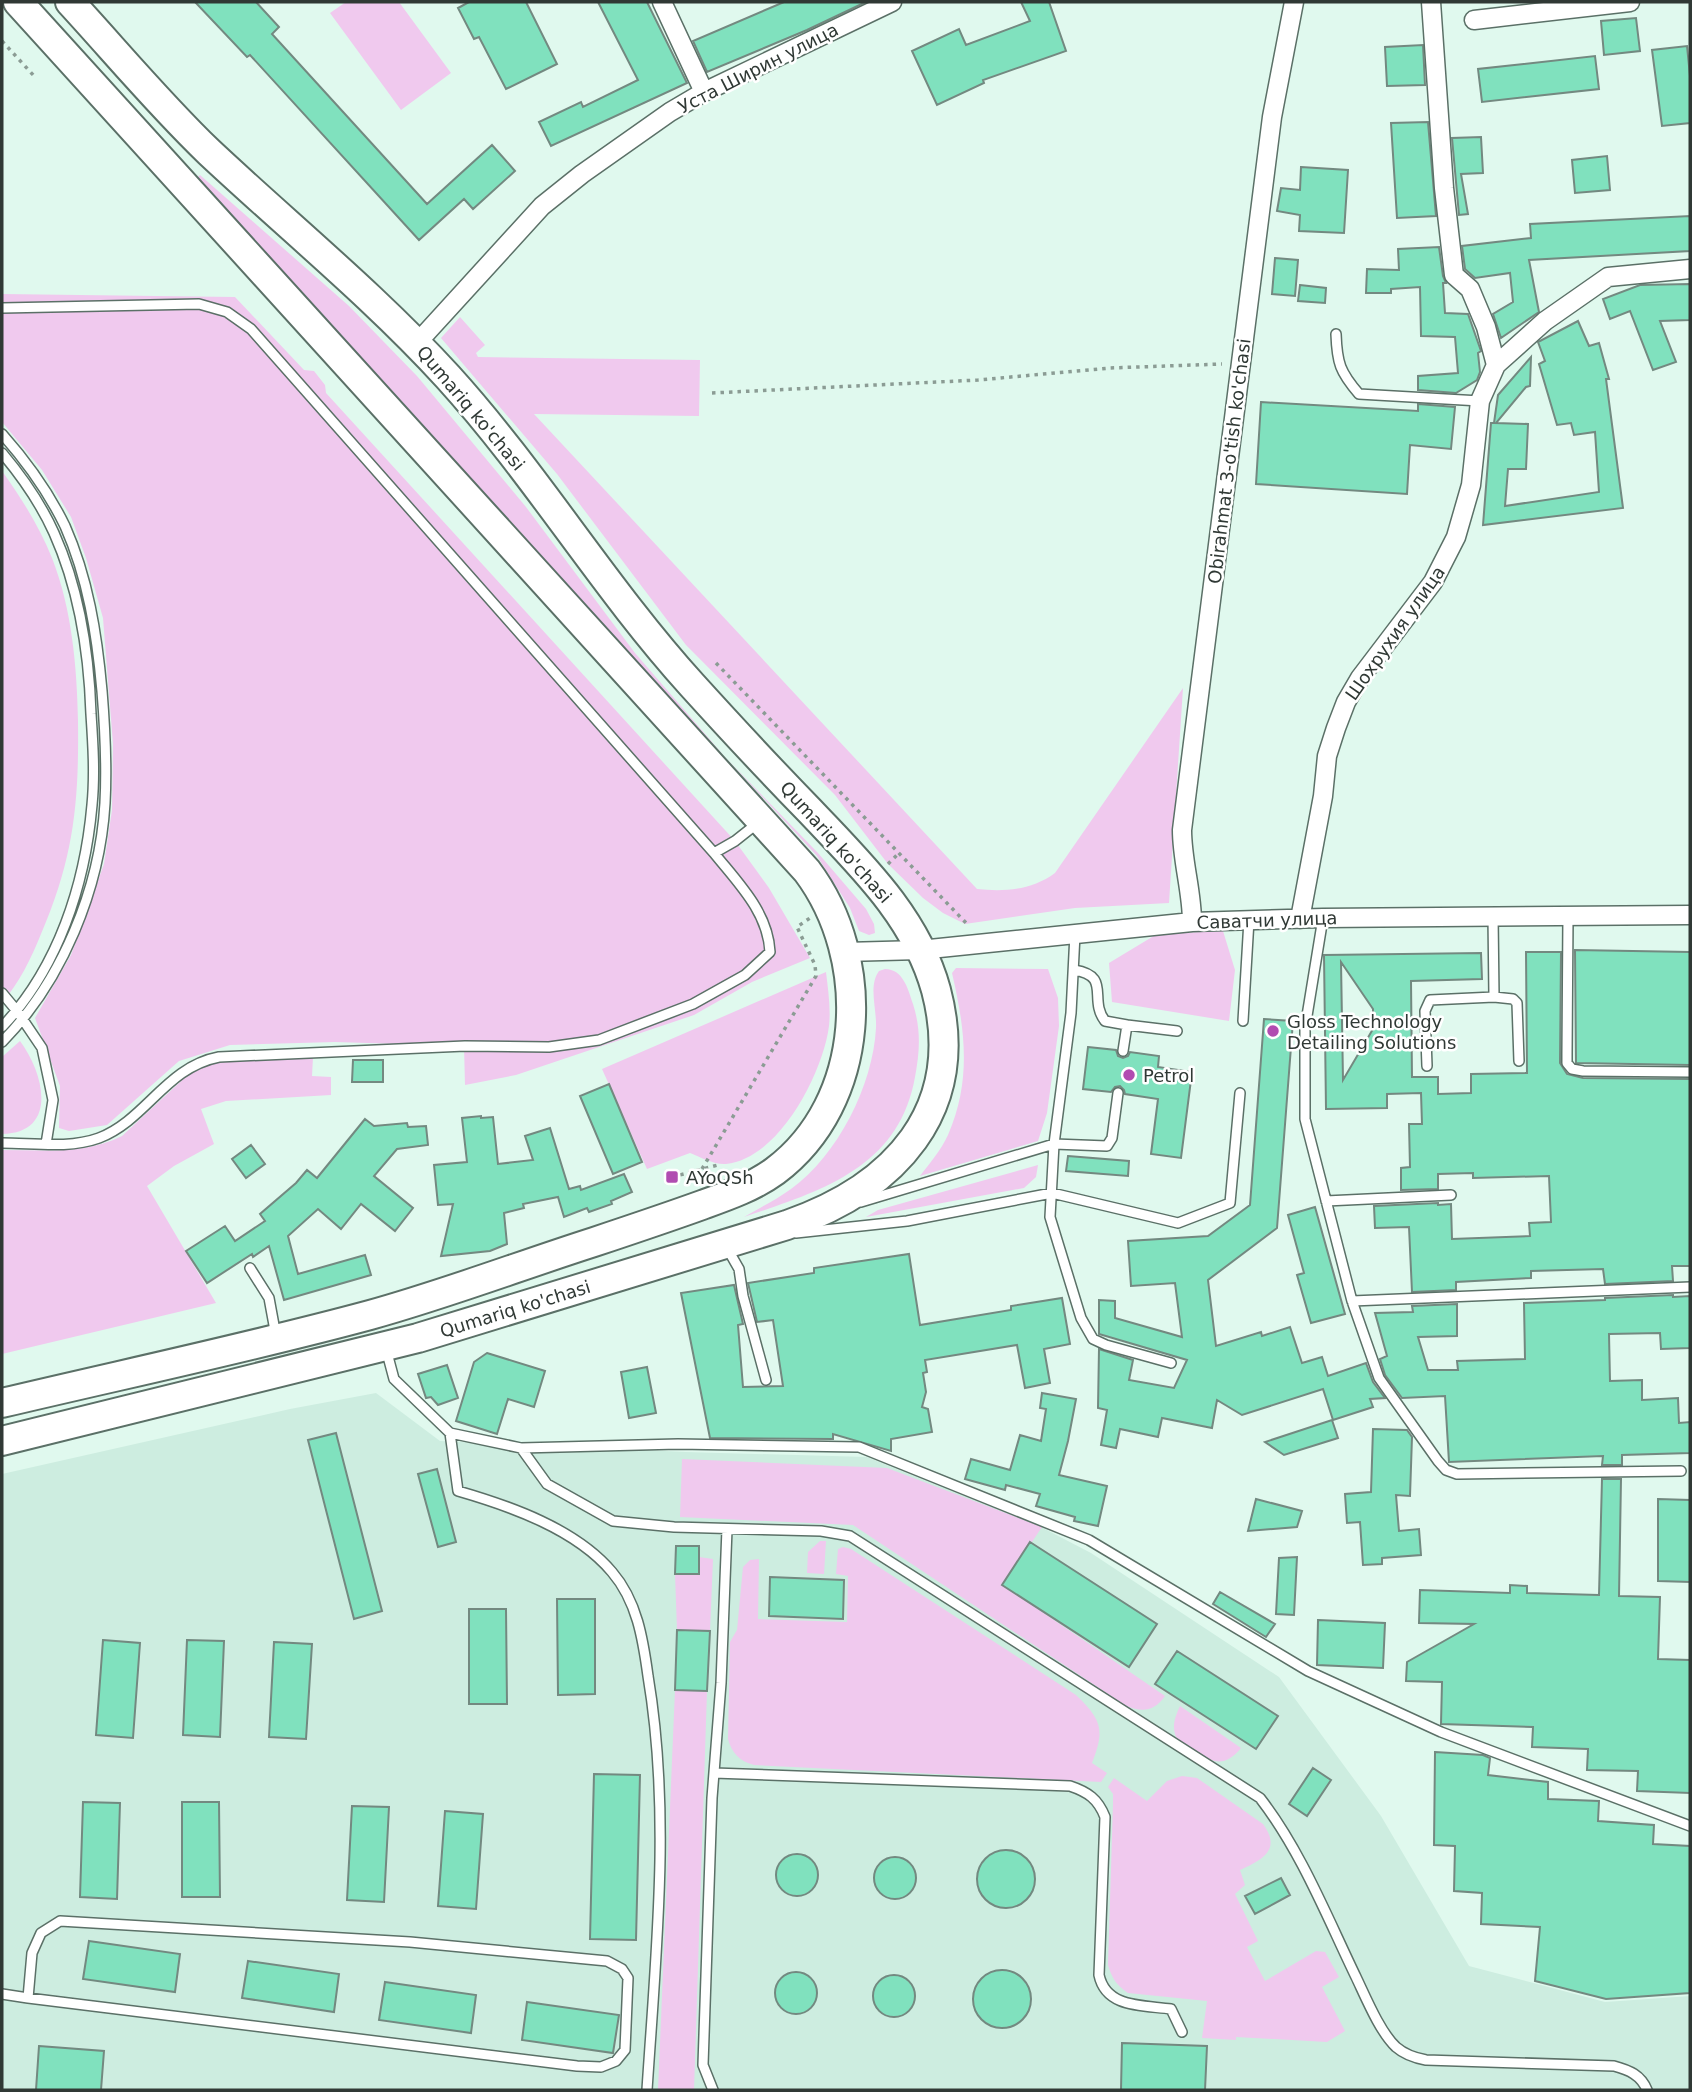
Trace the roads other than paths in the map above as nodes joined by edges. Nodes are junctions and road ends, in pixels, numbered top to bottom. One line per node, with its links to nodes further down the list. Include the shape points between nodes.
1 (18, 2): 18 (main road, Qumariq ko'chasi)
2 (70, 2): 13 (main road, Qumariq ko'chasi, via 189,132)
3 (662, 2): 9 (street)
4 (892, 2): 9 (street, Уста Ширин улица)
5 (1294, 2): 26 (street, Obirahmat 3-o'tish ko'chasi, via 1272,117 1182,830)
6 (1431, 2): 14 (street, via 1454,275 1470,289)
7 (1630, 2): 8 (street)
8 (1474, 20)
9 (704, 92): 13 (street, Уста Ширин улица, via 542,206)
10 (1690, 269): 14 (street, Шохрухия улица, via 1608,277 1545,321)
11 (2, 308): 19 (lane, via 199,304 227,312 251,329)
12 (1336, 334): 15 (lane, via 1341,373 1359,394)
13 (417, 344): 28 (main road, Qumariq ko'chasi, via 518,463 670,659 871,877)
14 (1496, 365): 15 (street, Шохрухия улица)
15 (1480, 401): 24 (street, Шохрухия улица, via 1471,485 1457,537 1433,582 1360,678 1336,728 1327,756)
16 (2, 434): 34 (lane, via 56,509 78,562 92,606 104,735 105,804 94,867 66,946)
17 (2, 453): 33 (lane, via 46,516 78,601 88,667 93,768 93,804 74,899 40,980)
18 (760, 820): 19 (lane); 29 (main road, Qumariq ko'chasi, via 813,880)
19 (715, 853): 47 (lane, via 760,912 771,952 745,975 693,1004 599,1040 549,1047 465,1046 207,1059 187,1068 102,1137)
20 (1690, 915): 22 (street, Саватчи улица)
21 (1493, 916): 22 (street, Саватчи улица); 23 (street, Саватчи улица); 32 (lane)
22 (1568, 916): 43 (lane, via 1567,1063 1583,1071)
23 (1324, 918): 24 (street, Саватчи улица); 51 (lane, via 1305,1028 1305,1119)
24 (1300, 919): 25 (street, Саватчи улица)
25 (1249, 920): 26 (street, Саватчи улица); 35 (lane)
26 (1192, 922): 27 (street, Саватчи улица)
27 (1075, 934): 28 (street, Саватчи улица); 30 (lane)
28 (920, 950): 29 (street, Саватчи улица); 52 (main road, Qumariq ko'chasi, via 936,992 942,1031 938,1079 926,1118 887,1171 847,1199)
29 (845, 952): 57 (main road, Qumariq ko'chasi, via 852,1006 840,1074 808,1138 766,1177 681,1213 422,1299)
30 (1074, 970): 36 (lane, via 1094,977 1105,1021); 48 (lane)
31 (2, 993): 33 (lane)
32 (1494, 998): 41 (lane, via 1517,1003); 42 (lane, via 1430,1000)
33 (17, 1010): 34 (lane); 37 (lane)
34 (24, 1020): 39 (lane); 47 (lane, via 43,1048 53,1100)
35 (1243, 1021)
36 (1127, 1024): 38 (lane); 40 (lane)
37 (2, 1027)
38 (1177, 1031)
39 (2, 1042)
40 (1124, 1051)
41 (1520, 1062)
42 (1427, 1066)
43 (1690, 1072)
44 (1118, 1093): 48 (lane, via 1107,1146)
45 (1240, 1093): 49 (lane, via 1230,1203 1178,1223)
46 (2, 1143): 47 (lane)
47 (46, 1144)
48 (1054, 1144): 49 (lane); 52 (lane)
49 (1052, 1193): 53 (lane, via 907,1221); 60 (lane, via 1050,1217 1081,1318 1093,1339)
50 (1451, 1195): 51 (lane)
51 (1326, 1201): 56 (lane)
52 (802, 1220): 53 (main road, Qumariq ko'chasi)
53 (732, 1241): 59 (main road, Qumariq ko'chasi); 62 (lane)
54 (250, 1268): 57 (lane, via 269,1298)
55 (1690, 1287): 56 (lane)
56 (1352, 1301): 67 (lane, via 1379,1378 1446,1470 1470,1476)
57 (277, 1338): 58 (main road, Qumariq ko'chasi)
58 (247, 1345): 61 (main road); 63 (main road, Qumariq ko'chasi)
59 (385, 1347): 61 (main road, Qumariq ko'chasi); 64 (lane, via 394,1379)
60 (1171, 1363)
61 (257, 1379): 65 (main road, Qumariq ko'chasi)
62 (766, 1380)
63 (2, 1403)
64 (450, 1433): 66 (lane); 74 (lane, via 458,1490 525,1514 594,1554 620,1583 637,1617 652,1696 660,1784 660,1895)
65 (2, 1441)
66 (521, 1448): 68 (lane, via 547,1484 613,1521); 70 (lane, via 678,1444 859,1447 1089,1540 1308,1671 1441,1732)
67 (1681, 1471)
68 (727, 1529): 69 (lane); 76 (lane, via 850,1536 1260,1798 1282,1826 1366,1998 1388,2036 1405,2053 1426,2060 1614,2066 1638,2076)
69 (713, 1773): 73 (lane, via 1083,1790 1094,1797 1105,1817 1101,1985 1113,1999 1171,2009); 75 (lane, via 703,2065)
70 (1690, 1826)
71 (2, 1994): 72 (lane)
72 (28, 1998): 72 (lane, via 601,2067 616,2061 625,2050 628,1978 607,1961 410,1942 60,1921 41,1933 32,1952)
73 (1182, 2032)
74 (647, 2090)
75 (713, 2090)
76 (1647, 2090)

